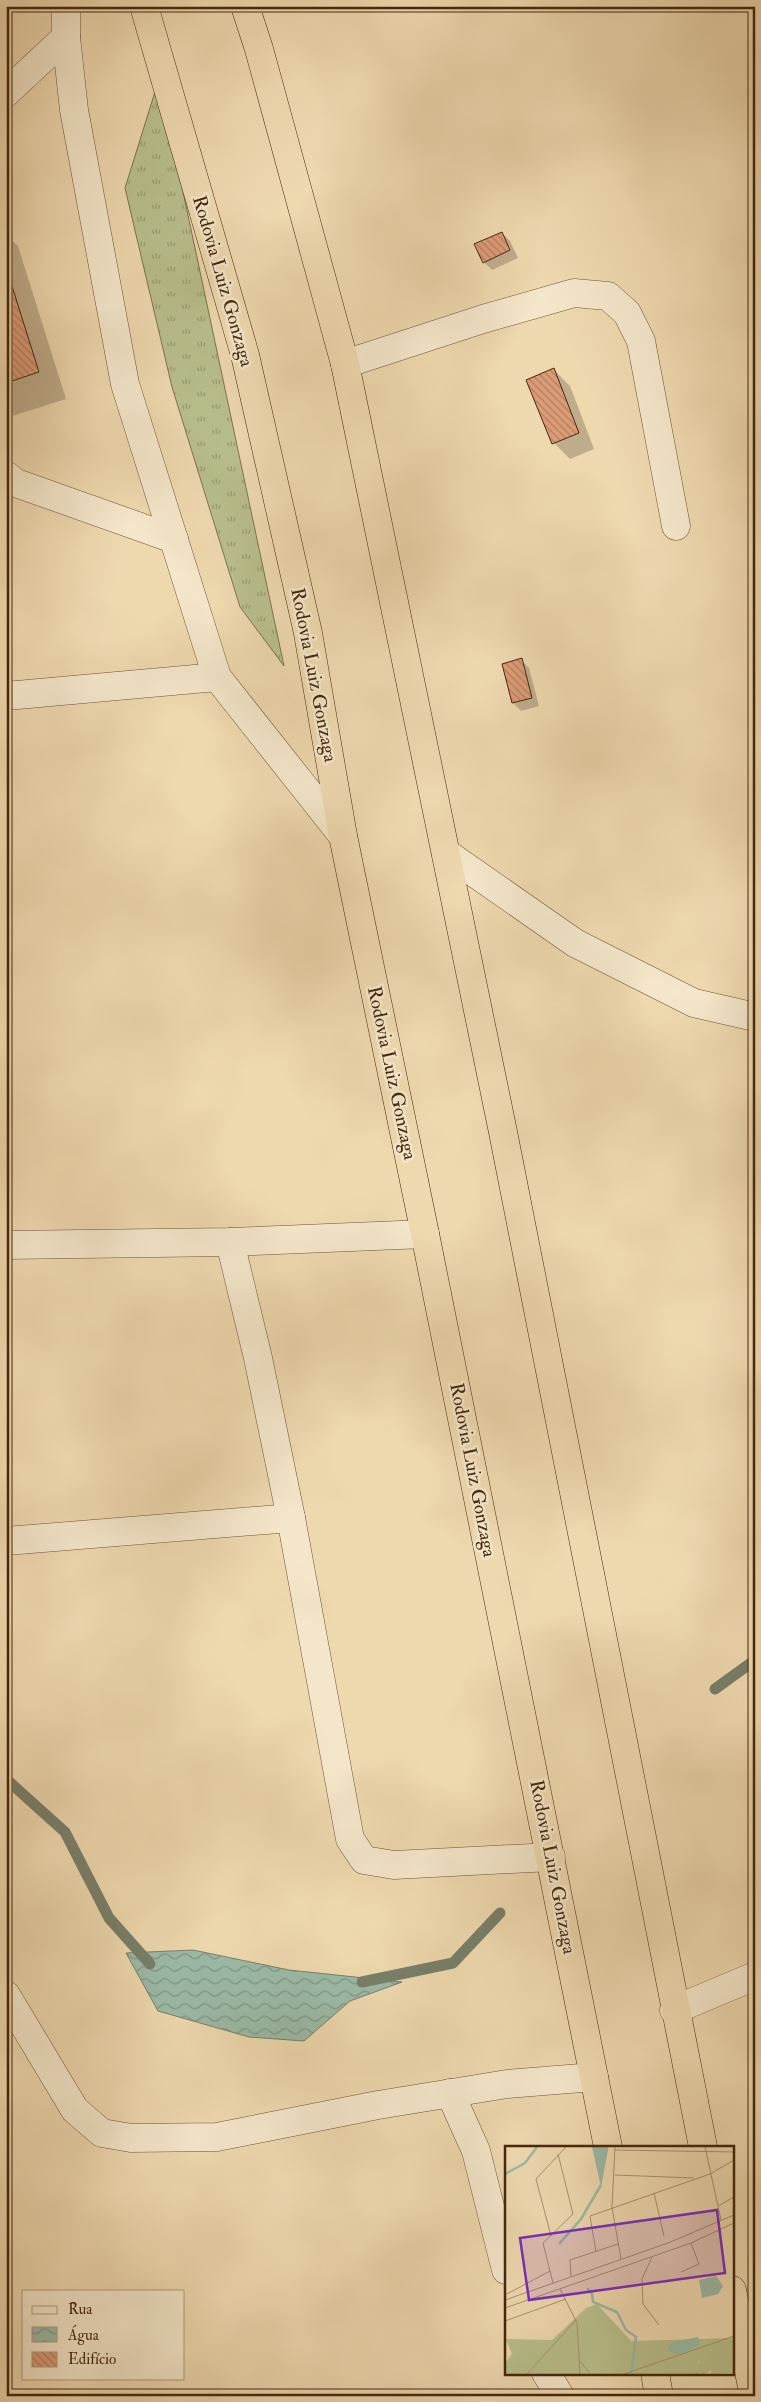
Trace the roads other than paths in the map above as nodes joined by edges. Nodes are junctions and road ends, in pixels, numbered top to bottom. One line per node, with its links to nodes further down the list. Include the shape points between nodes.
1 (66, 6): 4 (street)
2 (144, 6): 12 (highway, Rodovia Luiz Gonzaga, via 245,356 308,633)
3 (245, 6): 6 (highway)
4 (66, 37): 5 (street); 9 (street, via 74,110 125,384)
5 (6, 93)
6 (345, 364): 8 (street, via 574,293 608,296 627,313 641,341); 13 (highway)
7 (6, 475): 9 (street, via 25,486)
8 (676, 526)
9 (174, 539): 10 (street)
10 (218, 677): 11 (street); 12 (street)
11 (6, 696)
12 (343, 836): 15 (highway, Rodovia Luiz Gonzaga)
13 (446, 853): 14 (street, via 575,943 694,1004); 23 (highway)
14 (755, 1017)
15 (425, 1234): 16 (street); 20 (highway, Rodovia Luiz Gonzaga)
16 (230, 1242): 17 (street); 18 (street)
17 (6, 1245)
18 (291, 1518): 19 (street); 20 (street, via 350,1839 364,1860 394,1865)
19 (6, 1540)
20 (551, 1857): 25 (highway, Rodovia Luiz Gonzaga)
21 (755, 1976): 23 (street)
22 (6, 1995): 24 (street)
23 (674, 2010): 28 (highway)
24 (15, 2025): 26 (street, via 75,2110 102,2133 121,2136 217,2137)
25 (594, 2077): 26 (street, via 507,2084); 27 (highway, Rodovia Luiz Gonzaga)
26 (450, 2093): 29 (street, via 476,2151)
27 (608, 2146)
28 (702, 2146)
29 (505, 2266)
30 (734, 2300): 35 (highway)
31 (547, 2374): 33 (street)
32 (655, 2374): 34 (highway)
33 (560, 2396)
34 (659, 2396)
35 (754, 2396)

